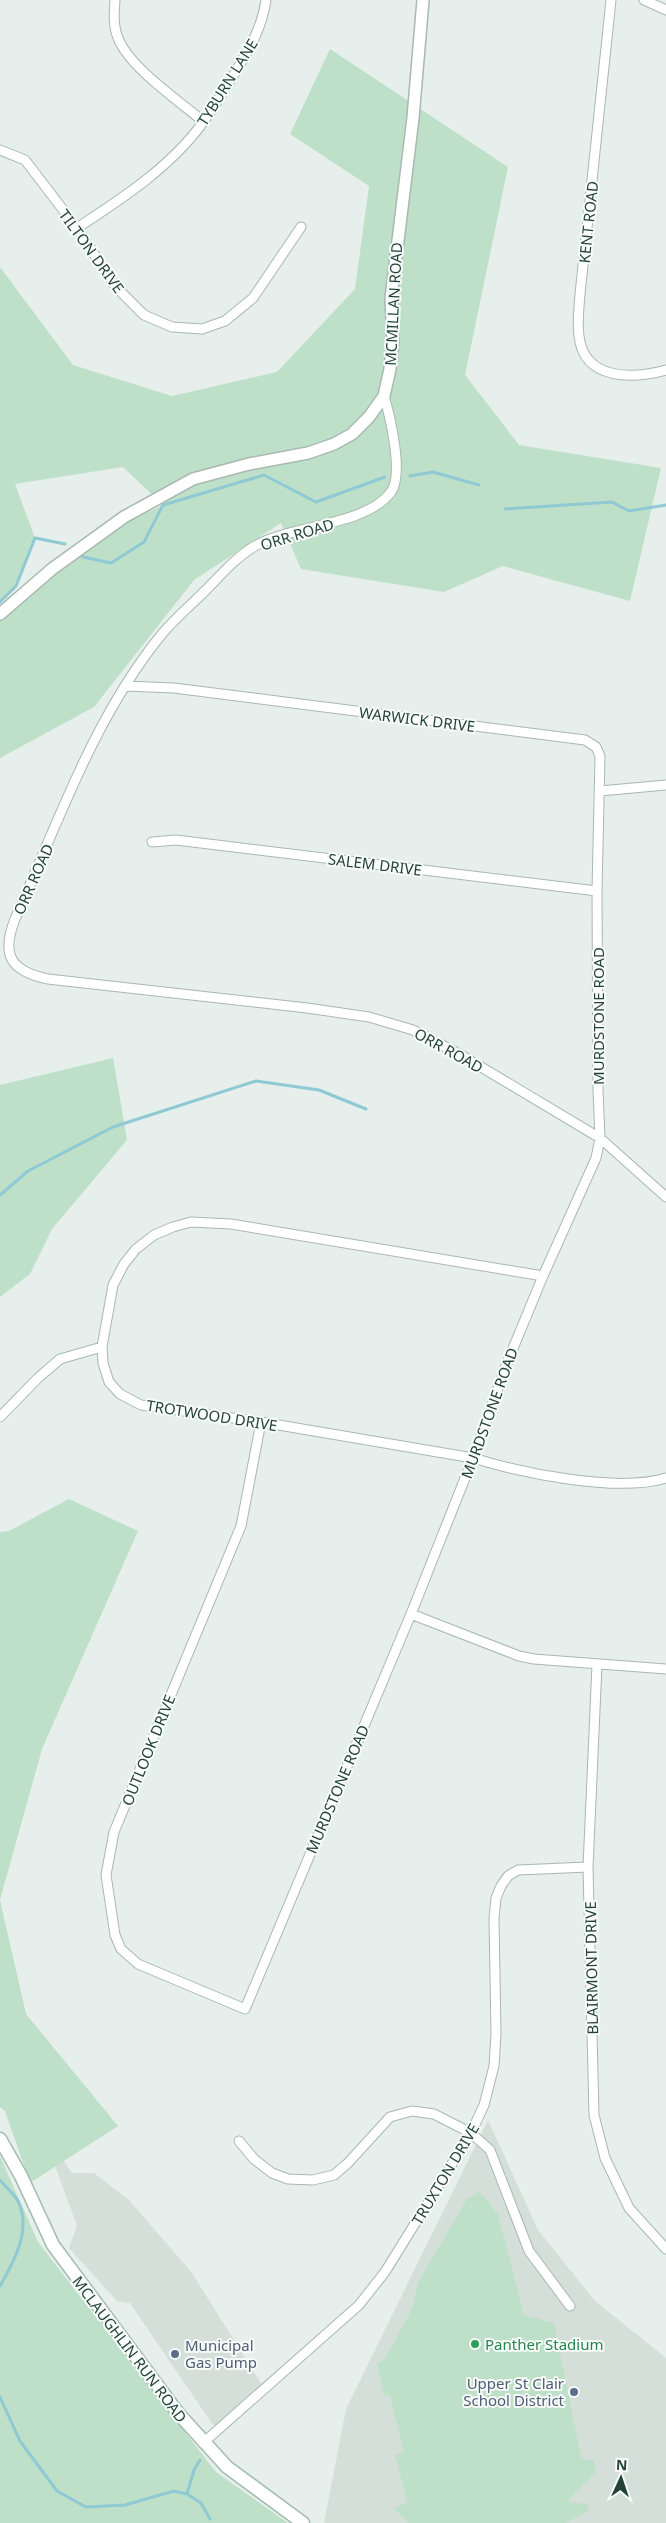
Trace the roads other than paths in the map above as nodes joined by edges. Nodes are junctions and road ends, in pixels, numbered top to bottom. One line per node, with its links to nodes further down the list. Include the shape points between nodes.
1 (115, 0): 7 (street, via 118,38 129,58)
2 (266, 0): 7 (street, TYBURN LANE, via 253,43)
3 (423, 0): 12 (street, MCMILLAN ROAD, via 413,118 391,298 392,351)
4 (611, 0): 11 (street, KENT ROAD, via 580,294 579,338 593,366 611,374 629,377)
5 (644, 0): 6 (street)
6 (666, 10)
7 (204, 122): 10 (street, TYBURN LANE, via 173,156 127,195)
8 (0, 150): 10 (street, TILTON DRIVE, via 25,160)
9 (301, 227): 10 (street, TILTON DRIVE, via 254,298 225,321 202,329 172,328 144,315 115,286)
10 (77, 228)
11 (666, 370)
12 (384, 396): 13 (street, MCMILLAN ROAD, via 352,434 334,444 308,454 250,464 193,479 124,517 52,569); 14 (street, ORR ROAD, via 391,422 396,478 392,491 380,503 342,520 272,538 254,546 162,633)
13 (0, 614)
14 (124, 686): 16 (street, WARWICK DRIVE, via 174,688 585,740 596,747 600,756); 19 (street, ORR ROAD, via 101,728 10,933 9,954 21,970 48,979 360,1016 413,1030)
15 (666, 785): 16 (street)
16 (600, 791): 18 (street, MURDSTONE ROAD)
17 (152, 842): 18 (street, SALEM DRIVE, via 170,839)
18 (597, 891): 19 (street, MURDSTONE ROAD)
19 (600, 1138): 20 (street, ORR ROAD); 21 (street, MURDSTONE ROAD, via 596,1158)
20 (666, 1197)
21 (542, 1276): 22 (street, TROTWOOD DRIVE, via 230,1224 191,1222 154,1235 124,1264 113,1285); 25 (street, MURDSTONE ROAD)
22 (102, 1347): 23 (street, via 60,1359); 24 (street, TROTWOOD DRIVE, via 109,1382 120,1394 141,1405)
23 (0, 1417)
24 (261, 1422): 25 (street, TROTWOOD DRIVE); 31 (street, OUTLOOK DRIVE, via 241,1526 114,1832 106,1875 115,1935 121,1949 138,1964)
25 (473, 1458): 26 (street, TROTWOOD DRIVE, via 497,1466 584,1480 628,1484); 27 (street, MURDSTONE ROAD)
26 (666, 1478)
27 (411, 1614): 28 (street, via 519,1656); 31 (street, MURDSTONE ROAD)
28 (597, 1665): 29 (street); 30 (street, BLAIRMONT DRIVE)
29 (666, 1669)
30 (588, 1867): 32 (street, TRUXTON DRIVE, via 518,1870 501,1886 494,1918 494,2066 484,2105); 35 (street, BLAIRMONT DRIVE, via 594,2115 605,2158 629,2208)
31 (245, 2009)
32 (471, 2133): 34 (street, via 434,2114 412,2111 390,2117 334,2175 313,2180 288,2179 272,2172 254,2160); 36 (street, via 490,2150 530,2251); 37 (street, TRUXTON DRIVE, via 386,2272 359,2305)
33 (0, 2139): 37 (main road, MCLAUGHLIN RUN ROAD, via 63,2260)
34 (239, 2141)
35 (666, 2249)
36 (570, 2306)
37 (203, 2444): 38 (main road, MCLAUGHLIN RUN ROAD, via 227,2467)
38 (303, 2523)

